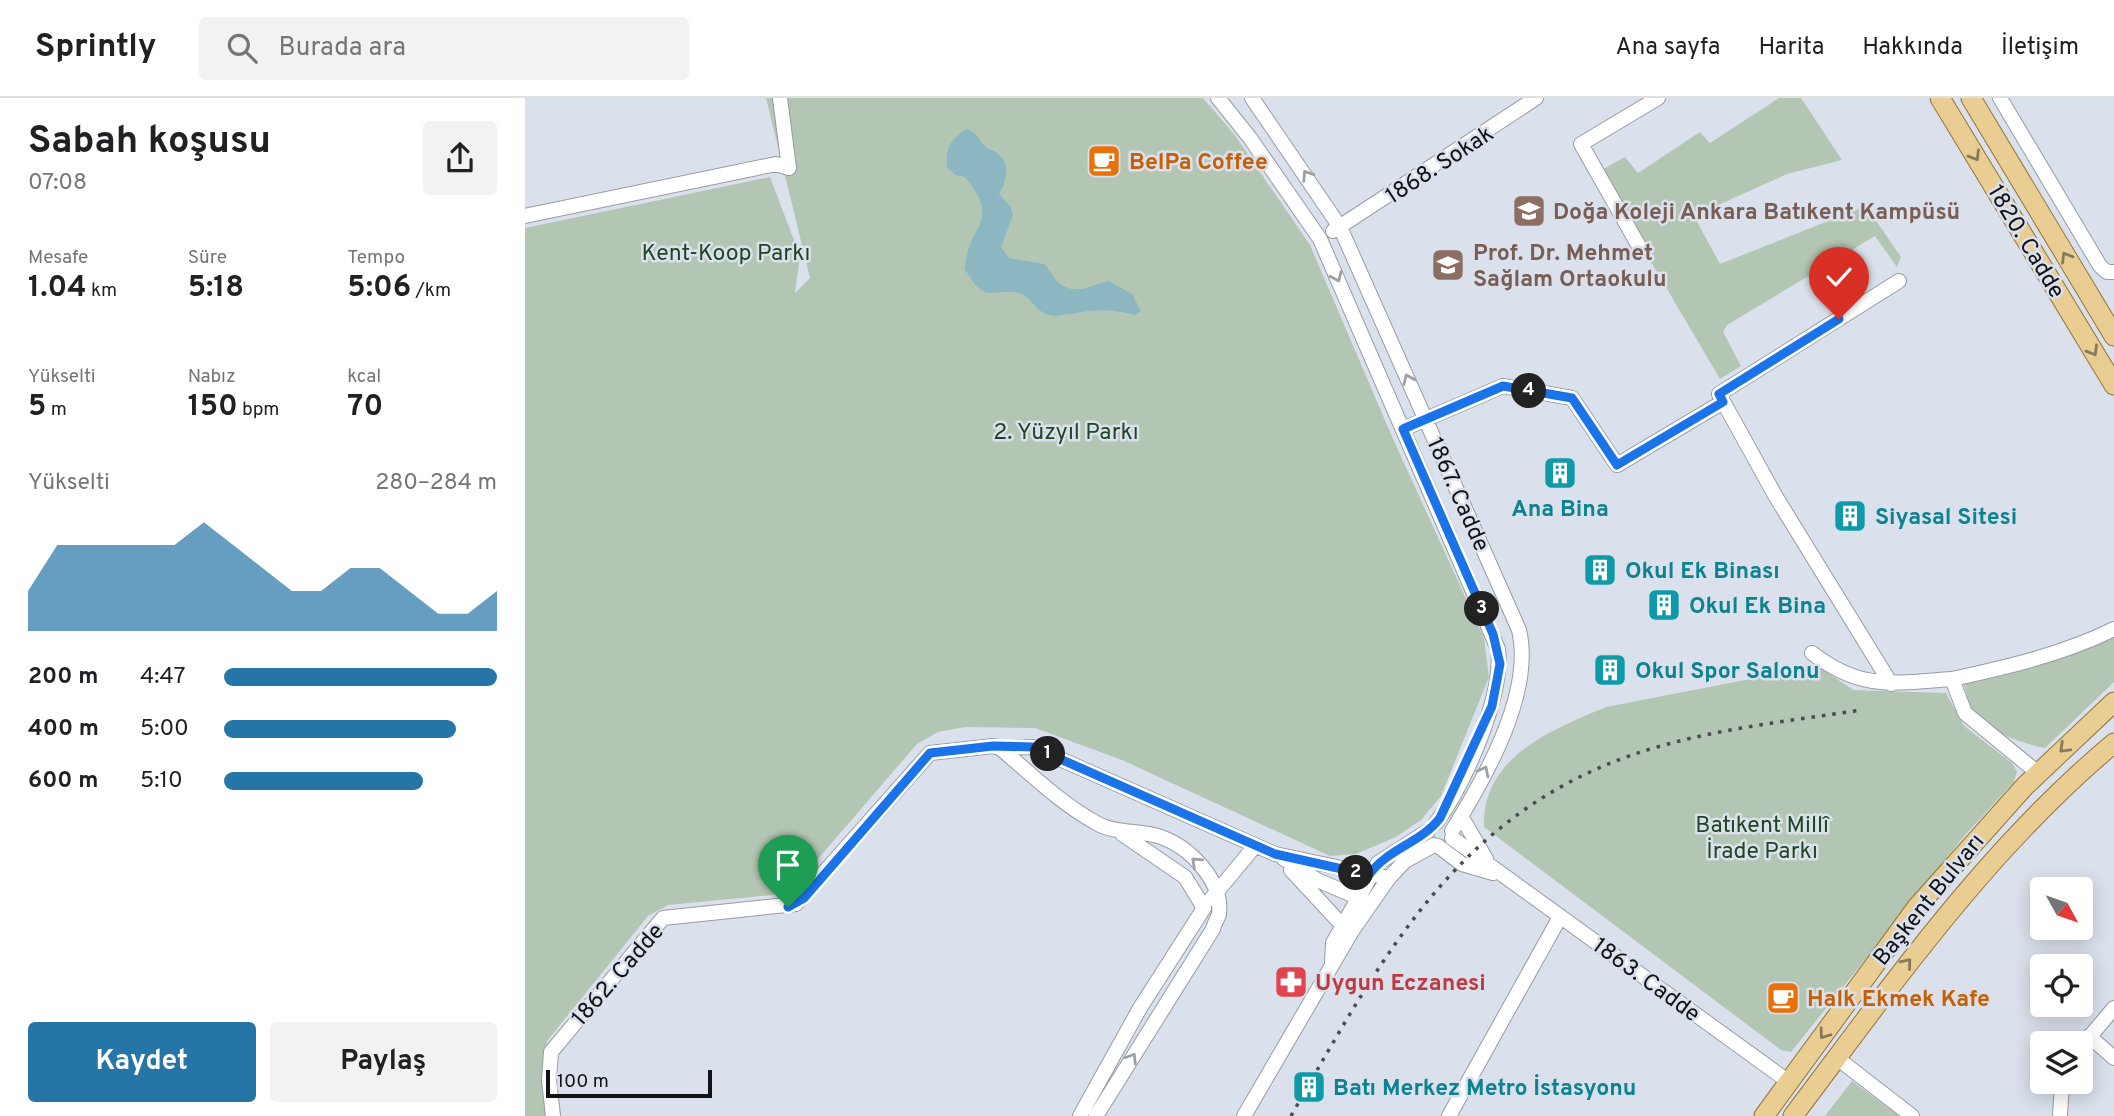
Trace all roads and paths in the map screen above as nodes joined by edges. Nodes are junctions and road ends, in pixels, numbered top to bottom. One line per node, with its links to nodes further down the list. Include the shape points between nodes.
1 (771, 98): 10 (street)
2 (780, 98): 10 (street)
3 (1218, 98): 13 (street, 1867. Cadde)
4 (1252, 98): 12 (street, 1867. Cadde, one-way to 4)
5 (1536, 98): 12 (street, 1868. Sokak)
6 (1658, 98): 14 (street, via 1581,144)
7 (1940, 98): 18 (main road, 1820. Cadde, one-way to 18)
8 (1971, 98): 17 (main road, 1820. Cadde, one-way to 8)
9 (2000, 98): 15 (street, via 2100,266)
10 (785, 138): 11 (street, via 789,168 776,164)
11 (525, 216)
12 (1340, 227): 13 (street, 1868. Sokak); 20 (street, 1867. Cadde, one-way to 12)
13 (1320, 239): 21 (street, 1867. Cadde, one-way to 21)
14 (1640, 248)
15 (2114, 272)
16 (1899, 281): 19 (street, via 1719,394)
17 (2114, 336)
18 (2114, 385)
19 (1723, 402): 20 (street, via 1617,465 1572,398 1503,386); 25 (street)
20 (1425, 419): 21 (street); 30 (street, 1867. Cadde, one-way to 20, via 1512,714 1521,685 1521,641)
21 (1403, 429): 33 (street, 1867. Cadde, via 1493,634 1500,664 1492,706)
22 (2114, 629): 24 (street, via 2011,666)
23 (1812, 653): 25 (street, via 1857,680)
24 (1952, 679): 25 (street); 29 (street, via 1965,713)
25 (1891, 684)
26 (2114, 702): 29 (main road, Başkent Bulvarı, one-way to 29)
27 (2114, 743): 48 (main road, Başkent Bulvarı, one-way to 27, via 1961,898 2058,792)
28 (1000, 748): 31 (street, via 1081,814); 34 (street, 1862. Cadde, via 1033,747); 52 (street, 1862. Cadde, via 930,753 796,904 663,918 551,1052)
29 (2038, 773): 50 (main road, Başkent Bulvarı, one-way to 50, via 1917,907)
30 (1461, 816): 32 (street, 1867. Cadde); 37 (street, via 1486,858)
31 (1118, 830): 39 (street, one-way to 31, via 1201,865 1180,847 1159,836); 41 (street, via 1185,877)
32 (1452, 834): 33 (street, via 1446,845); 33 (street, via 1443,822); 37 (street)
33 (1434, 836): 36 (street, via 1378,863); 37 (street, via 1462,864); 38 (street)
34 (1255, 846): 35 (street, 1862. Cadde); 39 (street)
35 (1275, 854): 36 (street); 40 (street, via 1317,880); 43 (street)
36 (1369, 875): 38 (street); 40 (street)
37 (1505, 877): 42 (street, 1863. Cadde)
38 (1389, 878): 40 (street)
39 (1215, 894): 41 (street); 54 (street, one-way to 39, via 1213,929 1219,915)
40 (1365, 900): 43 (street); 44 (street)
41 (1204, 908): 53 (street, via 1140,1008)
42 (1560, 917): 50 (street, 1863. Cadde); 56 (street)
43 (1342, 925): 44 (street, via 1333,943)
44 (1332, 965): 55 (street)
45 (2114, 1007): 46 (street)
46 (2093, 1032)
47 (2093, 1046): 49 (street)
48 (1837, 1058): 58 (main road, Başkent Bulvarı); 59 (street)
49 (2114, 1058)
50 (1789, 1082): 57 (main road, Başkent Bulvarı)
51 (2061, 1094): 60 (street)
52 (553, 1116)
53 (1080, 1116)
54 (1096, 1116)
55 (1244, 1116)
56 (1450, 1116)
57 (1764, 1116)
58 (1793, 1116)
59 (1912, 1116)
60 (2060, 1116)

